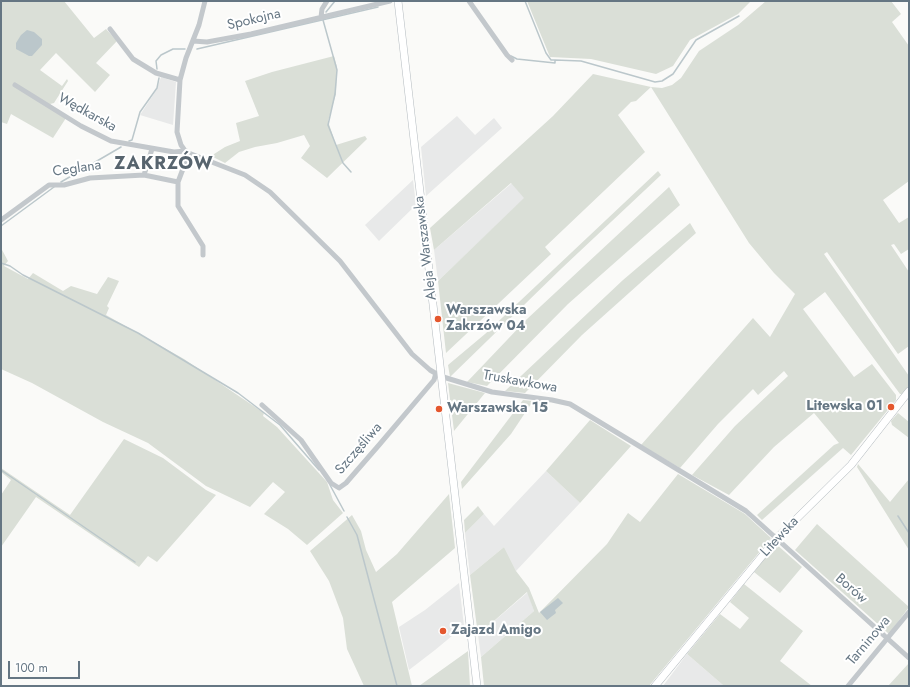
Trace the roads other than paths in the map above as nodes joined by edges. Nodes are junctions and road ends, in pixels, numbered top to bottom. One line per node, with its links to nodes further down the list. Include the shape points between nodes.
1 (205, 1): 8 (street)
2 (327, 1): 6 (street)
3 (390, 1): 6 (street, Spokojna)
4 (398, 1): 18 (street, Aleja Warszawska)
5 (469, 1): 9 (street)
6 (321, 17): 8 (street, Spokojna, via 251,34 207,42)
7 (110, 29): 10 (street, via 134,59 156,73)
8 (193, 41): 10 (street)
9 (512, 60)
10 (180, 80): 13 (street, via 177,132 181,145)
11 (15, 85): 12 (street, Wędkarska, via 81,126 111,141)
12 (152, 148): 13 (street, Wędkarska); 14 (street)
13 (188, 153): 15 (street); 18 (street, Truskawkowa, via 244,175 270,192 340,261 412,354)
14 (144, 176): 15 (street, Ceglana); 16 (street, Ceglana, via 90,178 64,185 49,185)
15 (178, 182): 17 (street, via 178,206 203,246)
16 (1, 220)
17 (203, 255)
18 (438, 374): 20 (street, Szczęśliwa, via 379,445 339,488 331,483 301,440); 21 (street, Truskawkowa, via 492,392 570,404 746,510); 25 (street, Aleja Warszawska)
19 (909, 391): 21 (street, Litewska, via 851,465)
20 (262, 405)
21 (777, 538): 23 (street, Borów); 26 (street, Litewska)
22 (909, 612): 23 (street, Tarninowa)
23 (889, 638): 24 (street, Borów); 27 (street, Tarninowa)
24 (909, 658)
25 (477, 686)
26 (655, 686)
27 (848, 686)

